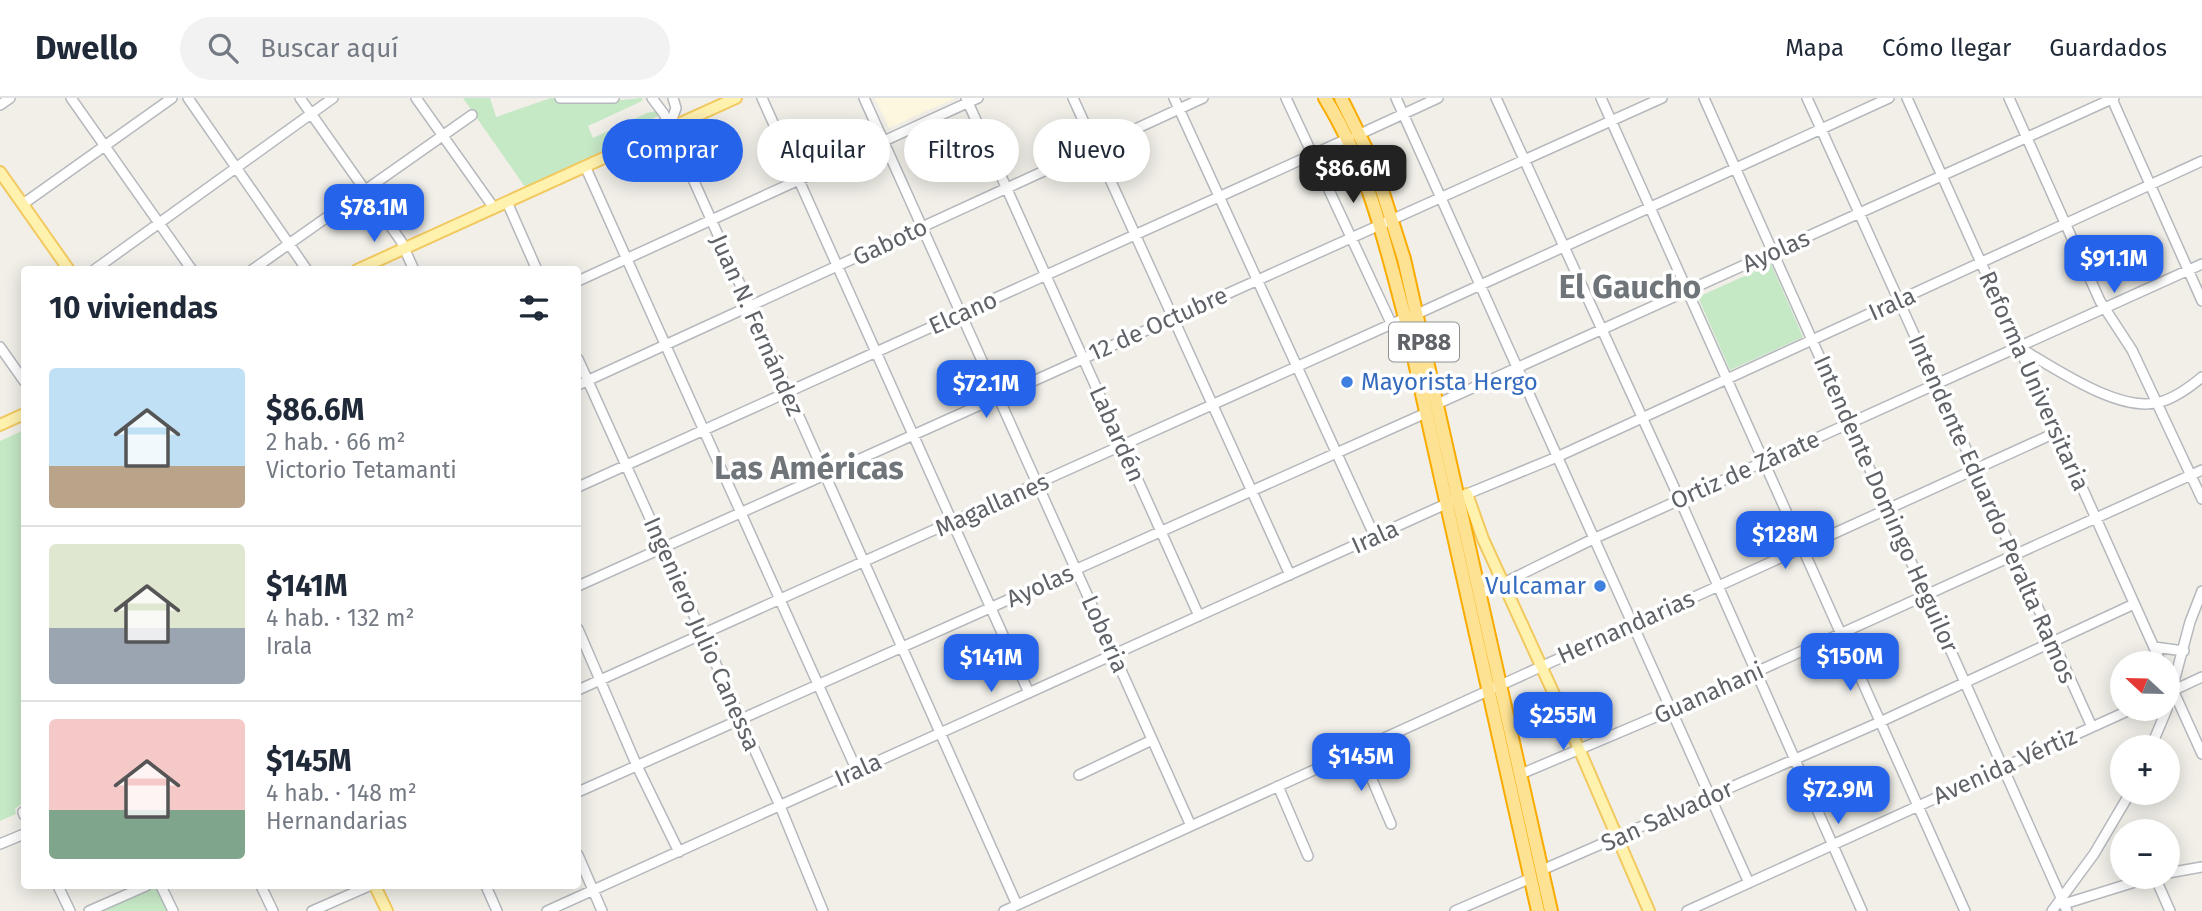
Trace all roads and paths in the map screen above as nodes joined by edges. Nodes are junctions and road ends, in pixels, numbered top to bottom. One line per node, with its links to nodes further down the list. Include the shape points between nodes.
1 (10, 98): 34 (street)
2 (71, 98): 53 (street)
3 (172, 98): 53 (street)
4 (188, 98): 60 (street)
5 (300, 98): 38 (street)
6 (333, 98): 38 (street)
7 (416, 98): 49 (street)
8 (560, 98): 9 (street)
9 (614, 98)
10 (652, 98): 35 (street)
11 (736, 98): 42 (main road)
12 (762, 98): 43 (street)
13 (864, 98): 44 (street, Loberia)
14 (978, 98): 33 (street)
15 (1073, 98): 45 (street)
16 (1174, 98): 36 (street)
17 (1203, 98): 36 (street, Gaboto)
18 (1286, 98): 54 (street)
19 (1325, 98): 50 (highway, RP88)
20 (1341, 98): 50 (highway, RP88)
21 (1396, 98): 37 (street)
22 (1438, 98): 37 (street, Elcano)
23 (1496, 98): 57 (street)
24 (1601, 98): 46 (street)
25 (1662, 98): 46 (street, 12 de Octubre)
26 (1704, 98): 61 (street, Intendente Domingo Heguilor)
27 (1807, 98): 48 (street, Intendente Eduardo Peralta Ramos)
28 (1889, 98): 48 (street, Magallanes)
29 (1906, 98): 63 (street, Reforma Universitaria)
30 (2009, 98): 52 (street)
31 (2113, 99): 52 (street, Ayolas); 69 (street)
32 (674, 100): 35 (street); 41 (street)
33 (967, 100): 51 (street); 71 (street, Labardén)
34 (0, 105)
35 (661, 108): 40 (street, Juan N. Fernández)
36 (1179, 108): 47 (street, Gaboto); 72 (street)
37 (1403, 113): 50 (street, Elcano); 73 (street)
38 (311, 114): 60 (street); 70 (street)
39 (472, 115): 49 (street)
40 (665, 119)
41 (671, 119)
42 (689, 119)
43 (771, 119)
44 (873, 119)
45 (1082, 119)
46 (1611, 121): 57 (street, 12 de Octubre); 76 (street)
47 (1150, 122)
48 (1821, 129): 61 (street, Magallanes); 78 (street, Intendente Eduardo Peralta Ramos)
49 (443, 135): 70 (street); 77 (street)
50 (1354, 136): 54 (street, Elcano); 79 (highway, RP88); 83 (highway, RP88)
51 (890, 138)
52 (2028, 139): 63 (street, Ayolas); 82 (street)
53 (105, 146): 75 (street); 81 (street)
54 (1313, 155): 72 (street, Elcano); 86 (street)
55 (890, 156): 84 (street, Loberia)
56 (602, 158): 59 (main road)
57 (1524, 160): 73 (street, 12 de Octubre); 88 (street)
58 (2202, 162): 69 (street, Irala)
59 (585, 166): 74 (main road); 91 (street)
60 (237, 167): 81 (street); 87 (street)
61 (1735, 169): 76 (street, Magallanes); 90 (street, Intendente Domingo Heguilor)
62 (0, 172): 75 (main road)
63 (1942, 177): 78 (street, Ayolas); 92 (street, Reforma Universitaria)
64 (1033, 178): 71 (street, Gaboto)
65 (693, 182): 80 (street, Juan N. Fernández)
66 (794, 182): 80 (street)
67 (799, 182): 102 (street)
68 (1111, 182): 85 (street)
69 (2150, 185): 82 (street, Irala); 103 (street)
70 (365, 190): 87 (street); 89 (street)
71 (1008, 190): 84 (street, Gaboto); 104 (street, Labardén)
72 (1220, 196): 85 (street, Elcano); 105 (street)
73 (1441, 198): 79 (street, 12 de Octubre); 107 (street)
74 (507, 202): 77 (main road); 101 (street)
75 (23, 204): 94 (main road)
76 (1650, 207): 88 (street, Magallanes); 108 (street)
77 (494, 208): 89 (main road)
78 (1858, 214): 90 (street, Ayolas); 110 (street, Intendente Eduardo Peralta Ramos)
79 (1394, 219): 83 (street, 12 de Octubre); 114 (highway, RP88)
80 (710, 220): 91 (street); 111 (street, Juan N. Fernández)
81 (159, 223): 95 (street); 96 (street)
82 (2065, 223): 92 (street, Irala); 112 (street)
83 (1381, 225): 86 (street, 12 de Octubre); 114 (highway, RP88)
84 (922, 227): 102 (street, Gaboto); 113 (street, Loberia)
85 (1136, 235): 104 (street, Elcano); 115 (street)
86 (1351, 237): 105 (street, 12 de Octubre); 116 (street)
87 (290, 243): 97 (street); 98 (street)
88 (1565, 246): 107 (street, Magallanes); 117 (street)
89 (404, 248): 99 (main road); 100 (street)
90 (1773, 253): 108 (street, Ayolas); 118 (street, Intendente Domingo Heguilor)
91 (626, 258): 106 (street); 119 (street)
92 (1981, 263): 110 (street, Irala); 121 (street, Reforma Universitaria)
93 (2202, 264): 103 (street, Ortiz de Zárate)
94 (66, 266)
95 (100, 266)
96 (189, 266)
97 (258, 266)
98 (304, 266)
99 (366, 266)
100 (412, 266)
101 (535, 266)
102 (837, 266): 111 (street, Gaboto); 122 (street)
103 (2188, 270): 109 (street); 112 (street, Ortiz de Zárate)
104 (1046, 275): 113 (street, Elcano); 123 (street, Labardén)
105 (1258, 279): 115 (street, 12 de Octubre); 125 (street)
106 (581, 280)
107 (1480, 285): 114 (street, Magallanes); 126 (street)
108 (1688, 291): 117 (street, Ayolas); 128 (street)
109 (2202, 301)
110 (1898, 302): 118 (street, Irala); 132 (street, Intendente Eduardo Peralta Ramos)
111 (749, 307): 119 (street, Gaboto); 133 (street, Juan N. Fernández)
112 (2104, 308): 121 (street, Ortiz de Zárate); 135 (street, via 2132,350)
113 (961, 314): 122 (street, Elcano); 134 (street, Loberia)
114 (1411, 316): 116 (street, Magallanes); 136 (highway, RP88); 138 (highway, RP88)
115 (1173, 317): 123 (street, 12 de Octubre); 137 (street)
116 (1392, 325): 125 (street, Magallanes)
117 (1603, 330): 126 (street, Ayolas); 140 (street)
118 (1812, 340): 128 (street, Irala); 141 (street, Intendente Domingo Heguilor)
119 (665, 345): 130 (street, Gaboto); 143 (street)
120 (0, 347): 127 (street)
121 (2019, 347): 132 (street, Ortiz de Zárate); 135 (street, via 2105,394); 144 (street, Reforma Universitaria)
122 (876, 352): 133 (street, Elcano); 145 (street)
123 (1083, 358): 134 (street, 12 de Octubre); 146 (street, Labardén)
124 (581, 366): 130 (street, Ingeniero Julio Canessa)
125 (1298, 368): 137 (street, Magallanes); 147 (street)
126 (1518, 369): 136 (street, Ayolas); 148 (street)
127 (21, 377)
128 (1727, 377): 140 (street, Irala); 149 (street)
129 (2202, 377): 135 (street)
130 (587, 381): 131 (street, Gaboto); 150 (street, Ingeniero Julio Canessa)
131 (581, 384)
132 (1935, 385): 141 (street, Ortiz de Zárate); 151 (street, Intendente Eduardo Peralta Ramos)
133 (787, 392): 143 (street, Elcano); 153 (street, Juan N. Fernández)
134 (999, 398): 145 (street, 12 de Octubre); 155 (street, Loberia)
135 (2158, 403): 154 (street)
136 (1437, 404): 158 (highway, RP88)
137 (1213, 406): 146 (street, Magallanes); 157 (street)
138 (1426, 413): 147 (street, Ayolas); 161 (highway, RP88)
139 (21, 415): 142 (main road)
140 (1642, 418): 148 (street, Irala); 160 (street)
141 (1849, 424): 149 (street, Ortiz de Zárate); 162 (street, Intendente Domingo Heguilor)
142 (0, 425)
143 (704, 430): 150 (street, Elcano); 163 (street)
144 (2057, 432): 151 (street, Hernandarias); 164 (street, Reforma Universitaria)
145 (913, 435): 153 (street, 12 de Octubre); 165 (street)
146 (1123, 446): 155 (street, Magallanes); 166 (street, Labardén)
147 (1337, 453): 157 (street, Ayolas); 167 (street)
148 (1557, 457): 158 (street, Irala); 168 (street)
149 (1762, 462): 160 (street, Ortiz de Zárate); 170 (street)
150 (625, 465): 156 (street, Elcano); 169 (street, Ingeniero Julio Canessa)
151 (1974, 469): 162 (street, Hernandarias); 171 (street, Intendente Eduardo Peralta Ramos)
152 (2202, 470): 154 (street, Guanahani)
153 (824, 475): 163 (street, 12 de Octubre); 172 (street, Juan N. Fernández)
154 (2190, 476): 159 (street); 164 (street, Guanahani)
155 (1038, 485): 165 (street, Magallanes); 173 (street, Loberia)
156 (581, 486)
157 (1252, 491): 166 (street, Ayolas); 174 (street)
158 (1463, 495): 161 (main road, Irala); 175 (main road); 180 (highway, RP88)
159 (2202, 499)
160 (1680, 500): 168 (street, Ortiz de Zárate); 177 (street)
161 (1446, 504): 167 (street, Irala); 202 (highway, RP88)
162 (1889, 508): 170 (street, Hernandarias); 179 (street, Intendente Domingo Heguilor)
163 (741, 512): 169 (street, 12 de Octubre); 181 (street)
164 (2096, 518): 171 (street, Guanahani); 182 (street, Reforma Universitaria)
165 (953, 523): 172 (street, Magallanes); 183 (street)
166 (1161, 532): 173 (street, Ayolas); 184 (street, Labardén)
167 (1375, 537): 174 (street, Irala)
168 (1593, 539): 175 (street, Ortiz de Zárate); 185 (street)
169 (663, 547): 176 (street, 12 de Octubre); 186 (street, Ingeniero Julio Canessa)
170 (1801, 548): 177 (street, Hernandarias); 187 (street)
171 (2012, 554): 179 (street, Guanahani); 189 (street, Intendente Eduardo Peralta Ramos)
172 (863, 562): 181 (street, Magallanes); 191 (street, Juan N. Fernández)
173 (1076, 570): 183 (street, Ayolas); 194 (street, Loberia)
174 (1290, 575): 184 (street, Irala)
175 (1502, 582): 180 (street, Ortiz de Zárate); 196 (main road)
176 (581, 585)
177 (1719, 585): 185 (street, Hernandarias); 197 (street)
178 (2202, 592): 193 (street)
179 (1927, 593): 187 (street, Guanahani); 200 (street, Intendente Domingo Heguilor)
180 (1481, 594): 202 (highway, RP88)
181 (780, 600): 186 (street, Magallanes); 201 (street)
182 (2134, 604): 189 (street, San Salvador); 190 (street, Reforma Universitaria)
183 (991, 608): 191 (street, Ayolas); 205 (street)
184 (1199, 616): 194 (street, Irala)
185 (1632, 623): 196 (street, Hernandarias); 207 (street)
186 (702, 634): 199 (street, Magallanes); 209 (street, Ingeniero Julio Canessa)
187 (1840, 634): 197 (street, Guanahani); 210 (street)
188 (581, 636): 199 (street)
189 (2052, 642): 200 (street, San Salvador); 211 (street, Intendente Eduardo Peralta Ramos)
190 (2154, 647): 192 (street, Reforma Universitaria); 193 (street)
191 (901, 648): 201 (street, Ayolas); 212 (street, Juan N. Fernández)
192 (2156, 651)
193 (2184, 651): 195 (street)
194 (1114, 655): 205 (street, Irala); 213 (street, Loberia)
195 (2180, 663)
196 (1542, 666): 202 (street, Hernandarias); 215 (main road)
197 (1756, 671): 207 (street, Guanahani); 217 (street)
198 (2202, 677): 203 (street)
199 (601, 680): 204 (street, Magallanes); 218 (street)
200 (1965, 682): 210 (street, San Salvador); 219 (street, Intendente Domingo Heguilor)
201 (818, 685): 209 (street, Ayolas); 220 (street)
202 (1495, 687): 214 (street, Hernandarias); 221 (highway, RP88); 241 (highway, RP88)
203 (2180, 687)
204 (581, 689)
205 (1029, 693): 212 (street, Irala)
206 (2180, 709): 216 (street)
207 (1672, 710): 215 (street, Guanahani); 225 (street)
208 (2110, 719): 211 (street, Avenida Vértiz)
209 (741, 720): 218 (street, Ayolas); 227 (street, Ingeniero Julio Canessa)
210 (1880, 722): 217 (street, San Salvador); 228 (street)
211 (2092, 727): 219 (street, Avenida Vértiz)
212 (940, 733): 220 (street, Irala); 253 (street, Juan N. Fernández)
213 (1152, 740): 222 (street); 230 (street, Loberia)
214 (1359, 749): 223 (street, Hernandarias); 229 (street)
215 (1580, 751): 221 (street, Guanahani); 232 (main road)
216 (2202, 754)
217 (1797, 758): 225 (street, San Salvador); 234 (street)
218 (637, 766): 224 (street, Ayolas); 235 (street)
219 (2002, 767): 228 (street, Avenida Vértiz); 254 (street, Intendente Domingo Heguilor)
220 (857, 771): 227 (street, Irala)
221 (1521, 774): 239 (highway, RP88)
222 (1079, 775)
223 (1278, 786): 230 (street, Hernandarias); 236 (street)
224 (581, 791)
225 (1710, 797): 232 (street, San Salvador); 242 (street)
226 (2123, 805): 254 (street)
227 (780, 806): 235 (street, Irala); 264 (street, Ingeniero Julio Canessa)
228 (1917, 806): 234 (street, Avenida Vértiz); 272 (street)
229 (1391, 824)
230 (1191, 826): 253 (street, Hernandarias)
231 (21, 835): 233 (street)
232 (1617, 838): 239 (street, San Salvador); 269 (main road)
233 (0, 845)
234 (1832, 845): 242 (street, Avenida Vértiz); 271 (street)
235 (679, 852): 252 (street, Irala)
236 (1308, 856)
237 (581, 862): 252 (street)
238 (2202, 867): 240 (street)
239 (1542, 870): 268 (highway, RP88)
240 (2180, 871)
241 (1531, 878): 266 (street); 267 (highway, RP88)
242 (1749, 883): 270 (street, Avenida Vértiz)
243 (59, 889): 255 (street)
244 (139, 889): 256 (street)
245 (162, 889): 257 (street)
246 (262, 889): 258 (street)
247 (362, 889): 259 (street)
248 (376, 889): 260 (main road)
249 (487, 889): 261 (street)
250 (2115, 889): 254 (street)
251 (2159, 889): 274 (street)
252 (594, 890): 262 (street, Irala); 263 (street)
253 (1017, 905): 265 (street, Hernandarias)
254 (2064, 905): 273 (street)
255 (70, 911)
256 (89, 911)
257 (173, 911)
258 (273, 911)
259 (312, 911)
260 (387, 911)
261 (497, 911)
262 (548, 911)
263 (602, 911)
264 (823, 911)
265 (1004, 911)
266 (1455, 911)
267 (1538, 911)
268 (1550, 911)
269 (1649, 911)
270 (1687, 911)
271 (1862, 911)
272 (1965, 911)
273 (2052, 911)
274 (2170, 911)

